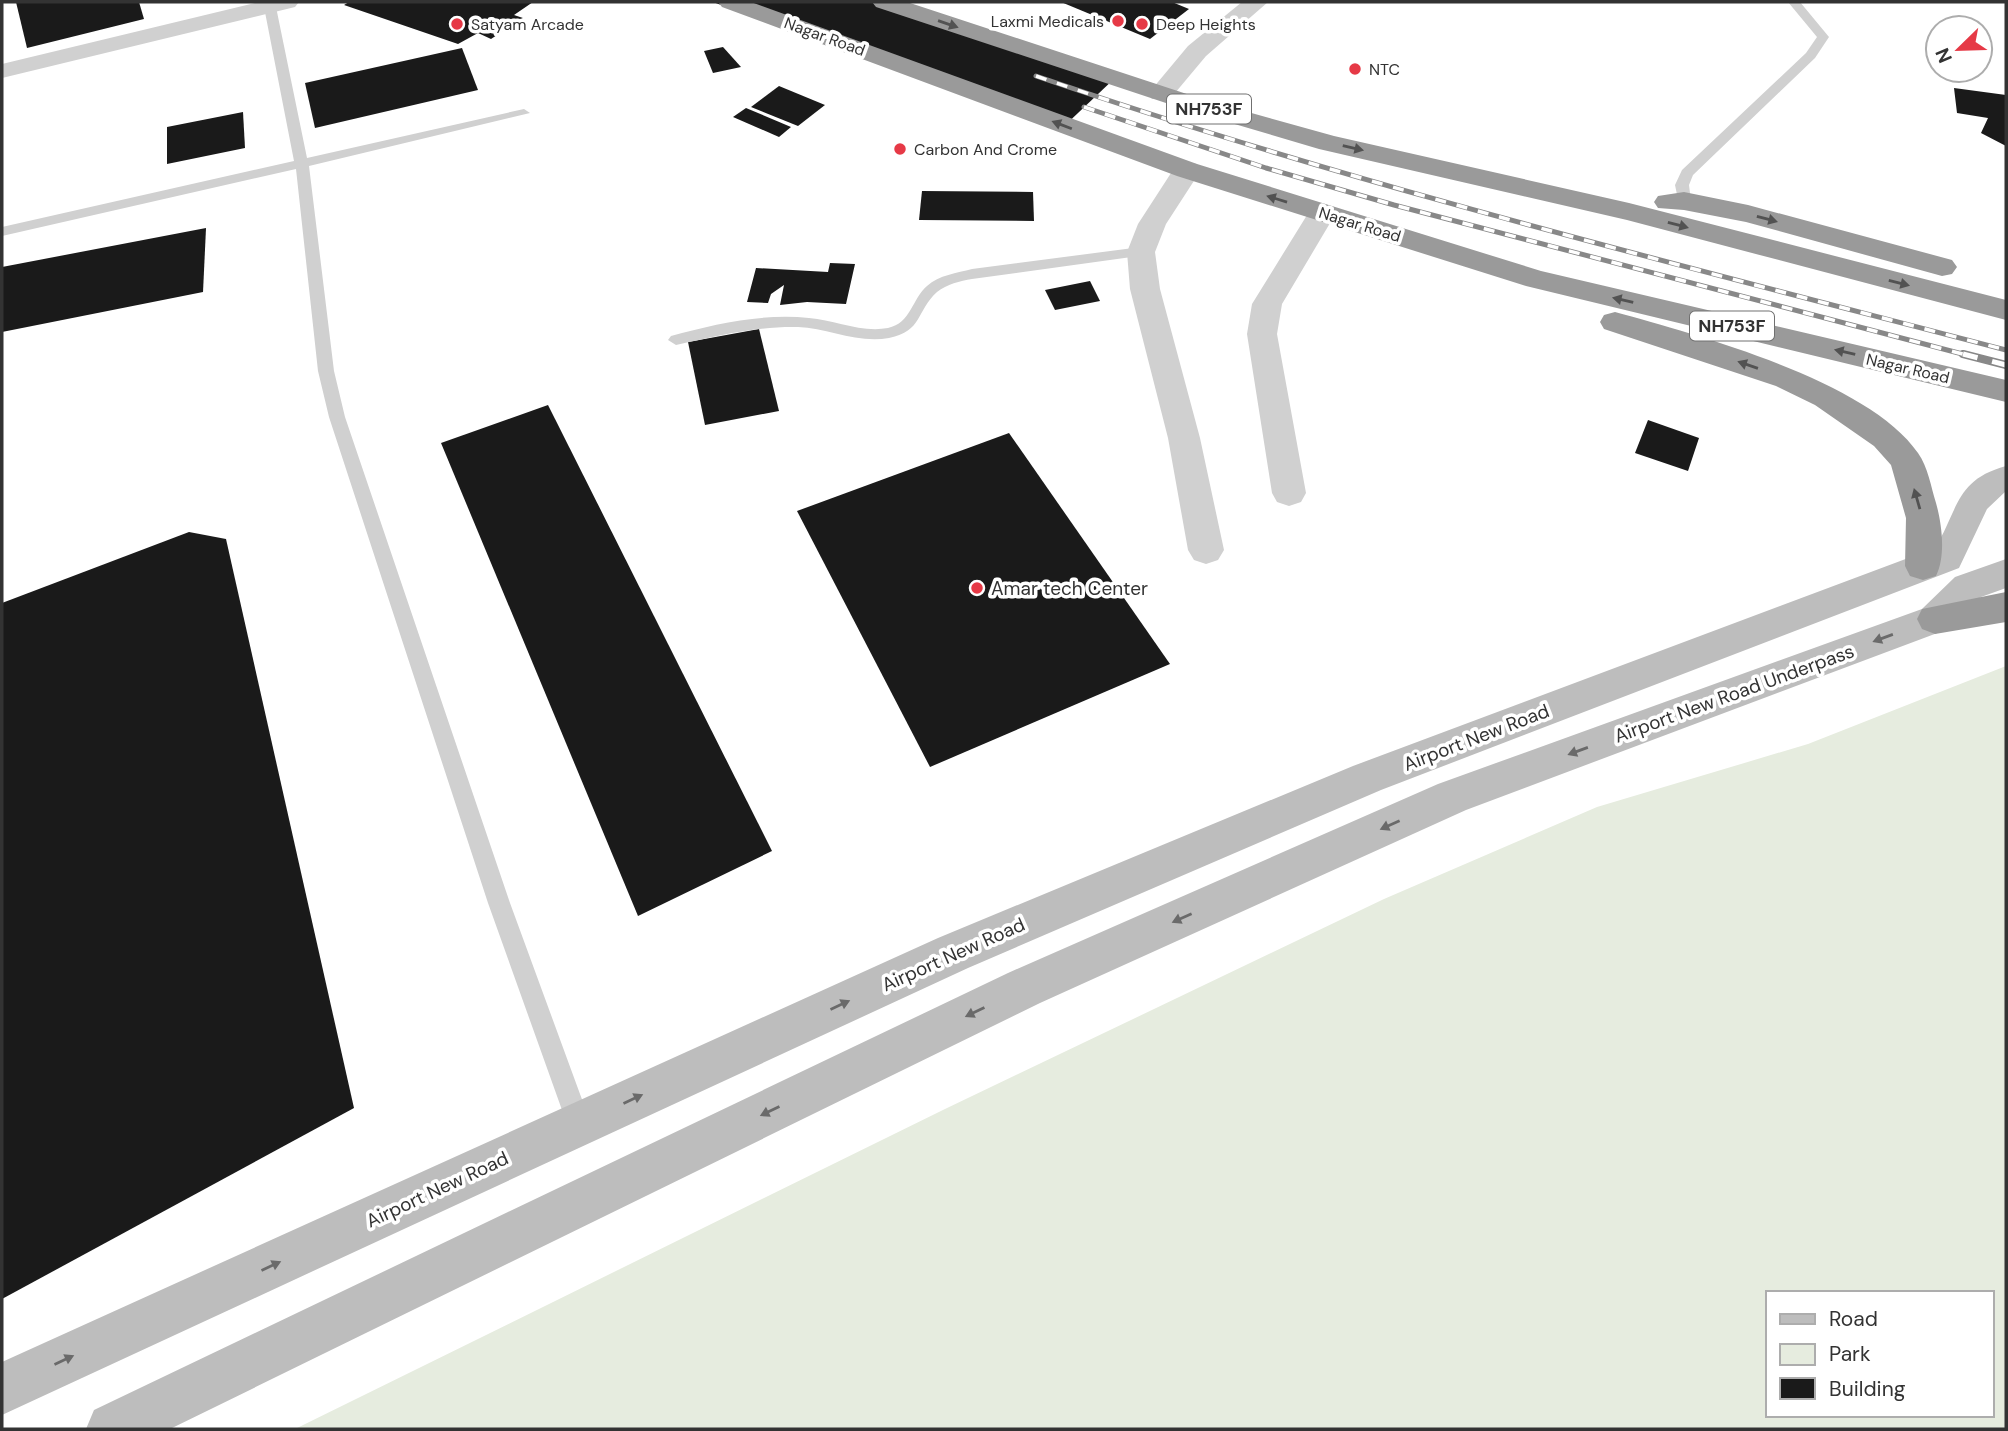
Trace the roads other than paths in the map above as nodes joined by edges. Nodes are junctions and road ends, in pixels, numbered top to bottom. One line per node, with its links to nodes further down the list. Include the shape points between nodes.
1 (730, 2): 10 (highway, Nagar Road / NH753F, one-way to 1)
2 (884, 2): 7 (highway, NH753F, one-way to 7)
3 (1256, 2): 7 (street, via 1197,51)
4 (1794, 2): 11 (lane, via 1823,37 1811,55 1687,173 1682,185)
5 (279, 4): 6 (street); 9 (lane)
6 (2, 71)
7 (1161, 94): 12 (highway, NH753F, one-way to 12, via 1328,143)
8 (524, 113): 9 (lane)
9 (302, 166): 14 (lane); 28 (lane, via 326,371 337,417 499,904)
10 (1187, 170): 13 (highway, Nagar Road / NH753F, one-way to 10); 15 (street, via 1152,224)
11 (1684, 201): 12 (highway, via 1658,202); 17 (highway, one-way to 17, via 1748,214)
12 (1629, 212): 18 (highway, NH753F, one-way to 18)
13 (1322, 213): 16 (highway, Nagar Road / NH753F); 22 (street, via 1267,304 1262,334)
14 (2, 232)
15 (1141, 252): 19 (lane, via 948,280 931,290 915,319 899,330 878,334 800,322 749,324); 23 (street, via 1145,289 1184,438)
16 (1498, 267): 20 (highway, Nagar Road / NH753F, one-way to 16); 24 (highway, one-way to 16, via 1923,518 1906,461 1885,438 1826,397 1787,378 1583,311 1542,294)
17 (2006, 285)
18 (2006, 310)
19 (676, 340)
20 (2006, 391)
21 (2006, 478): 24 (main road, via 1979,493 1947,558)
22 (1289, 493)
23 (1206, 550)
24 (1923, 566): 28 (main road, Airport New Road, one-way to 24, via 953,953 1367,778)
25 (2006, 573): 27 (main road, Airport New Road Underpass, via 1968,587)
26 (2006, 607): 27 (highway)
27 (1935, 619): 30 (main road, Airport New Road Underpass, one-way to 30, via 1452,797 1024,988)
28 (579, 1124): 29 (main road, Airport New Road, one-way to 28)
29 (2, 1389)
30 (113, 1429)

